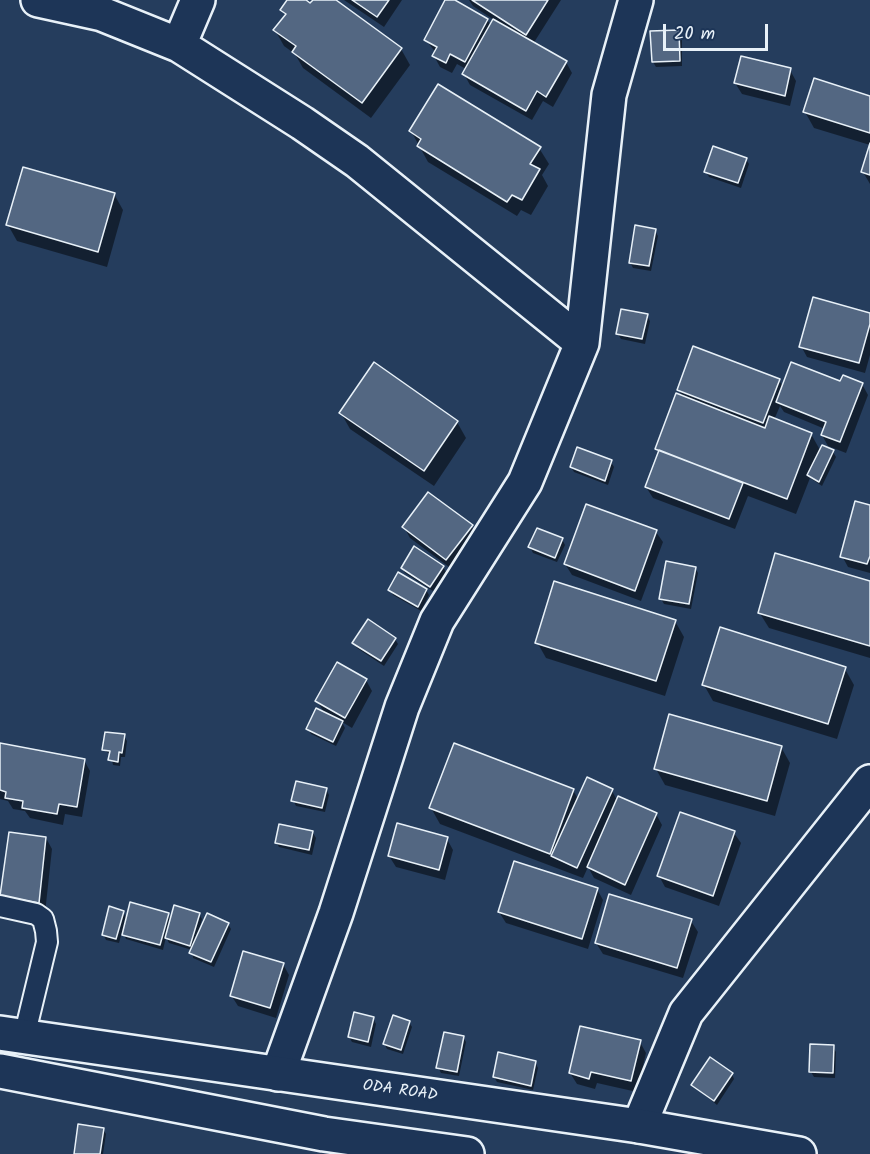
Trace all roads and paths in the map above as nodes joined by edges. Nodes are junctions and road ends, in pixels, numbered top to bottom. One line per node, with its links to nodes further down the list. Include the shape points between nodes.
1 (38, 0): 4 (street, via 102,14)
2 (198, 0): 4 (street)
3 (636, 0): 5 (street, via 609,94)
4 (179, 45): 5 (street, via 357,161)
5 (582, 343): 10 (street, via 525,482 437,621 402,707 336,913)
6 (870, 782): 11 (street, via 686,1013)
7 (0, 906): 8 (lane, via 36,914 43,919 46,931 47,942)
8 (12, 1035): 10 (street, ODA ROAD)
9 (0, 1071): 13 (street, via 324,1134)
10 (278, 1074): 11 (street, ODA ROAD)
11 (639, 1126): 12 (street, ODA ROAD)
12 (748, 1150): 14 (street, ODA ROAD)
13 (467, 1154)
14 (799, 1154)

